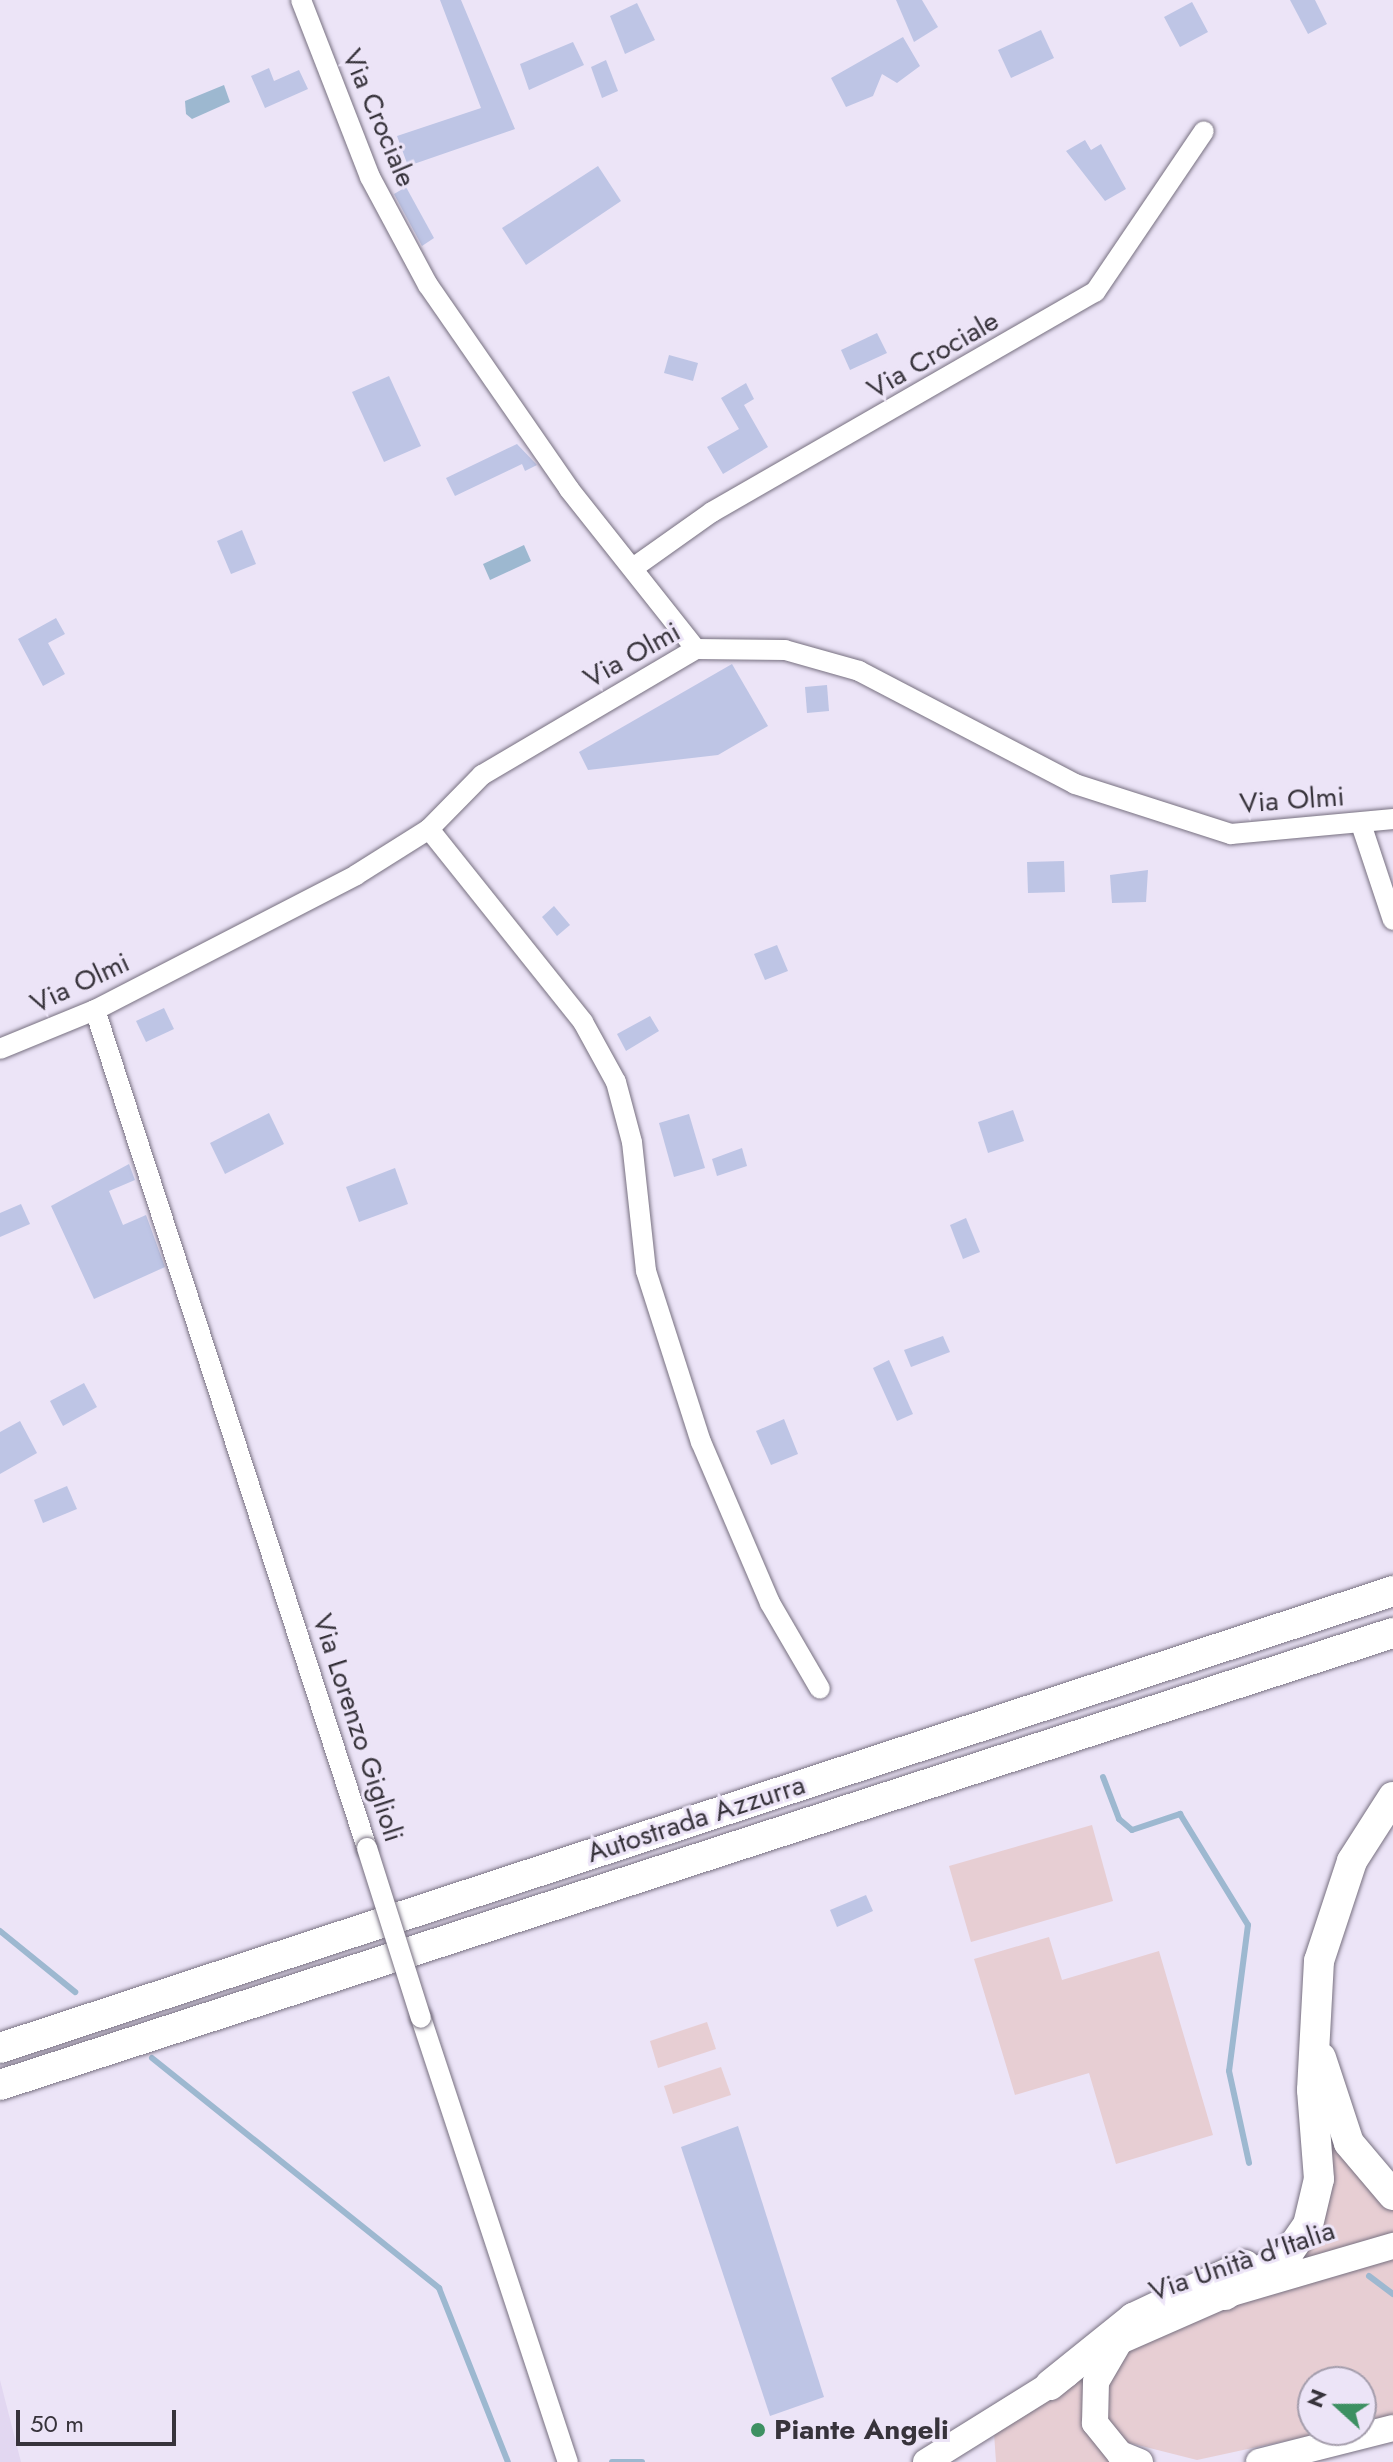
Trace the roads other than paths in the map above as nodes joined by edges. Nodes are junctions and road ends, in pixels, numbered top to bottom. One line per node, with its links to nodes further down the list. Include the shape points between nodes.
1 (301, 0): 3 (street, Via Crociale, via 370,177 428,285)
2 (1204, 131): 3 (street, Via Crociale, via 1095,292 712,512)
3 (633, 568): 4 (street, Via Crociale)
4 (696, 649): 6 (street, Via Olmi, via 785,650 859,671 1075,784 1231,834); 7 (street, Via Olmi, via 482,775)
5 (1393, 819): 6 (street, Via Olmi)
6 (1361, 824): 8 (street)
7 (429, 829): 9 (street, Via Olmi, via 356,875); 13 (street, via 583,1022 616,1082 632,1142 646,1271 683,1388 754,1570)
8 (1393, 920)
9 (95, 1010): 10 (street, Via Olmi); 24 (street, Via Lorenzo Giglioli, bridge)
10 (0, 1049)
11 (1393, 1591): 16 (highway, Autostrada Azzurra)
12 (1393, 1633): 17 (highway, Autostrada Azzurra)
13 (820, 1689)
14 (1393, 1797): 15 (highway, via 1337,1895 1319,1961)
15 (1315, 2038): 18 (highway, via 1349,2143); 20 (highway, via 1319,2179 1308,2225 1289,2252); 22 (highway, via 1299,2100 1304,2175 1282,2237 1246,2265 1109,2333)
16 (0, 2048)
17 (0, 2085)
18 (1393, 2195)
19 (1393, 2246): 20 (main road, Via Unità d'Italia)
20 (1225, 2295): 21 (main road, Via Unità d'Italia)
21 (1120, 2341): 22 (main road, Via Unità d'Italia); 26 (main road, via 1096,2382 1095,2423 1120,2454)
22 (1050, 2385): 25 (main road, Via Unità d'Italia)
23 (1393, 2428): 27 (main road)
24 (568, 2462)
25 (926, 2462)
26 (1140, 2462)
27 (1259, 2462)

